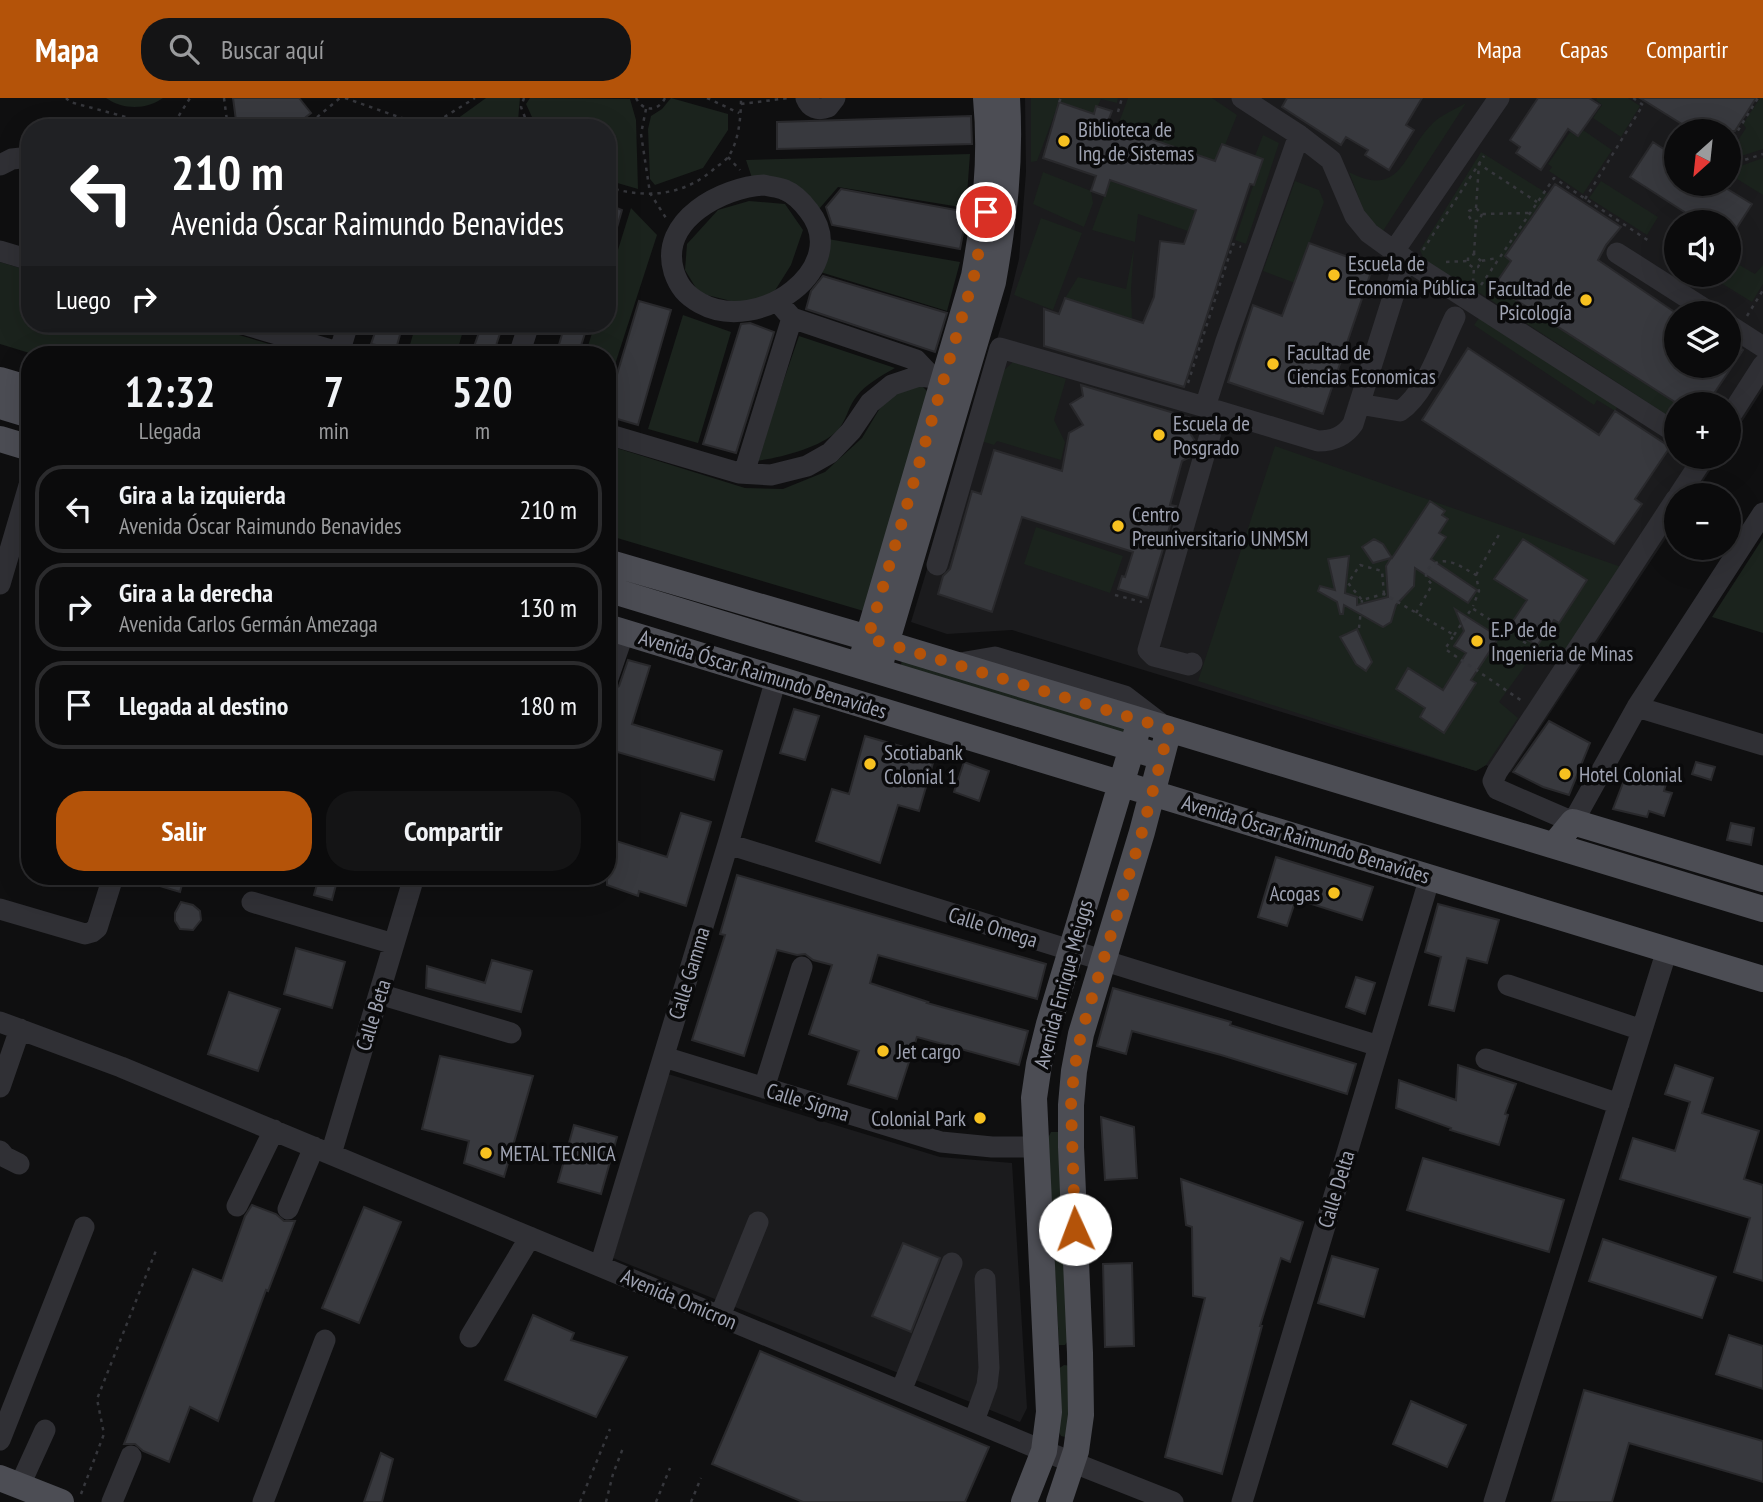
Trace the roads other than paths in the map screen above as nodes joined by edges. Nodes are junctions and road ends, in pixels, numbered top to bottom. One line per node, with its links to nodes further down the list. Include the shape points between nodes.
1 (806, 98): 2 (street, via 819,109)
2 (835, 98)
3 (986, 98): 22 (main road, via 990,138 986,212 974,276)
4 (1007, 98): 43 (main road, via 1010,145 993,282)
5 (1242, 98): 7 (street)
6 (1499, 98): 12 (street)
7 (1299, 135): 12 (street, via 1331,160 1354,216 1369,233); 28 (street, via 1226,341)
8 (21, 158): 9 (street)
9 (0, 165)
10 (0, 251): 13 (street)
11 (1617, 253): 14 (street)
12 (1407, 254): 26 (street); 30 (street)
13 (21, 257)
14 (1692, 301)
15 (785, 310): 15 (street, via 732,314 688,297 672,266 672,247 690,216 710,201 747,186 786,190 802,202 813,216 819,253); 22 (street, via 916,360); 34 (street)
16 (1455, 317): 26 (street, via 1409,405 1400,411)
17 (277, 333): 19 (street)
18 (1741, 333): 20 (street)
19 (318, 346)
20 (1763, 347)
21 (1763, 365): 25 (street)
22 (939, 378): 34 (street, via 919,376 892,385 870,403 830,453 807,466 771,475); 43 (main road)
23 (0, 380): 24 (main road)
24 (21, 386)
25 (1741, 399)
26 (1359, 404): 28 (street, via 1348,431 1329,441)
27 (0, 405): 29 (main road)
28 (1211, 409): 39 (street, via 1000,348); 44 (street, via 1148,650 1154,656)
29 (21, 412)
30 (1664, 425)
31 (616, 436): 34 (street)
32 (0, 439): 33 (main road)
33 (21, 445)
34 (744, 473)
35 (21, 513): 40 (street)
36 (1763, 513): 48 (street)
37 (1664, 518): 56 (street, via 1493,782 1497,789)
38 (616, 565): 43 (main road)
39 (937, 565)
40 (0, 584)
41 (616, 592): 46 (main road, Avenida Óscar Raimundo Benavides)
42 (616, 631): 47 (main road, Avenida Óscar Raimundo Benavides)
43 (877, 640): 45 (main road); 46 (main road)
44 (1192, 663)
45 (953, 664): 49 (main road); 50 (street, via 995,657 1125,696)
46 (869, 668): 52 (main road, Avenida Óscar Raimundo Benavides)
47 (776, 679): 54 (main road, Avenida Óscar Raimundo Benavides); 57 (street, Calle Gamma)
48 (1637, 707): 51 (street); 56 (street)
49 (1140, 721): 50 (main road); 52 (main road, Avenida Enrique Meiggs)
50 (1169, 729): 53 (main road, Avenida Enrique Meiggs); 58 (main road)
51 (1763, 745)
52 (1132, 748): 53 (main road, Avenida Óscar Raimundo Benavides); 54 (main road, Avenida Enrique Meiggs)
53 (1162, 757): 55 (main road, Avenida Enrique Meiggs)
54 (1121, 783): 55 (main road, Avenida Óscar Raimundo Benavides); 68 (main road, Avenida Enrique Meiggs)
55 (1152, 792): 59 (main road, Avenida Óscar Raimundo Benavides); 69 (main road, Avenida Enrique Meiggs)
56 (1573, 822): 58 (main road); 60 (main road)
57 (728, 844): 68 (street, Calle Omega); 78 (street, Calle Gamma)
58 (1554, 845): 65 (main road)
59 (1430, 877): 67 (main road, Avenida Óscar Raimundo Benavides); 77 (street, Calle Delta)
60 (1763, 879)
61 (110, 885): 64 (street, via 97,928 85,934)
62 (412, 885): 66 (street, Calle Beta)
63 (252, 902): 66 (street)
64 (0, 909)
65 (1763, 909)
66 (394, 944): 73 (street, Calle Beta)
67 (1667, 950): 71 (main road, Avenida Óscar Raimundo Benavides); 75 (street)
68 (1070, 951): 69 (street, Calle Omega); 84 (main road, Avenida Enrique Meiggs, via 1039,1065 1034,1098)
69 (1102, 960): 77 (street, Calle Omega); 99 (main road, Avenida Enrique Meiggs, via 1081,1034 1071,1105)
70 (802, 967): 81 (street)
71 (1763, 979)
72 (1508, 985): 75 (street)
73 (379, 994): 76 (street); 85 (street, Calle Beta)
74 (10, 1025): 80 (street); 83 (street, Avenida Omicron)
75 (1642, 1030): 82 (street)
76 (511, 1033)
77 (1379, 1046): 115 (street, Calle Delta)
78 (664, 1057): 81 (street, Calle Sigma); 94 (street, Calle Gamma)
79 (1486, 1059): 82 (street)
80 (0, 1087)
81 (764, 1088): 84 (street, Calle Sigma, via 941,1142)
82 (1619, 1104): 116 (street)
83 (274, 1130): 85 (street, Avenida Omicron); 88 (street)
84 (1037, 1147): 100 (main road, Avenida Enrique Meiggs)
85 (323, 1151): 89 (street, Calle Beta); 92 (street, Avenida Omicron)
86 (0, 1152): 87 (street)
87 (19, 1164)
88 (237, 1206)
89 (288, 1209)
90 (758, 1222): 96 (street)
91 (84, 1227): 104 (street)
92 (530, 1237): 94 (street, Avenida Omicron); 97 (street)
93 (952, 1263): 101 (street)
94 (600, 1266): 96 (street, Avenida Omicron)
95 (985, 1279): 102 (street, via 989,1368)
96 (720, 1316): 101 (street, Avenida Omicron)
97 (470, 1337)
98 (325, 1340): 111 (street)
99 (1080, 1353): 100 (main road); 107 (main road, Avenida Enrique Meiggs, via 1081,1415)
100 (1048, 1355): 105 (main road, Avenida Enrique Meiggs)
101 (901, 1391): 102 (street, Avenida Omicron)
102 (974, 1422): 105 (street, Avenida Omicron)
103 (45, 1430): 108 (street)
104 (0, 1440)
105 (1044, 1451): 107 (street, Avenida Omicron); 112 (main road, Avenida Enrique Meiggs)
106 (131, 1456): 110 (street)
107 (1073, 1462): 113 (main road, Avenida Enrique Meiggs); 114 (street, Avenida Omicron)
108 (10, 1481): 109 (main road)
109 (61, 1502)
110 (112, 1502)
111 (263, 1502)
112 (1024, 1502)
113 (1059, 1502)
114 (1173, 1502)
115 (1242, 1502)
116 (1494, 1502)

